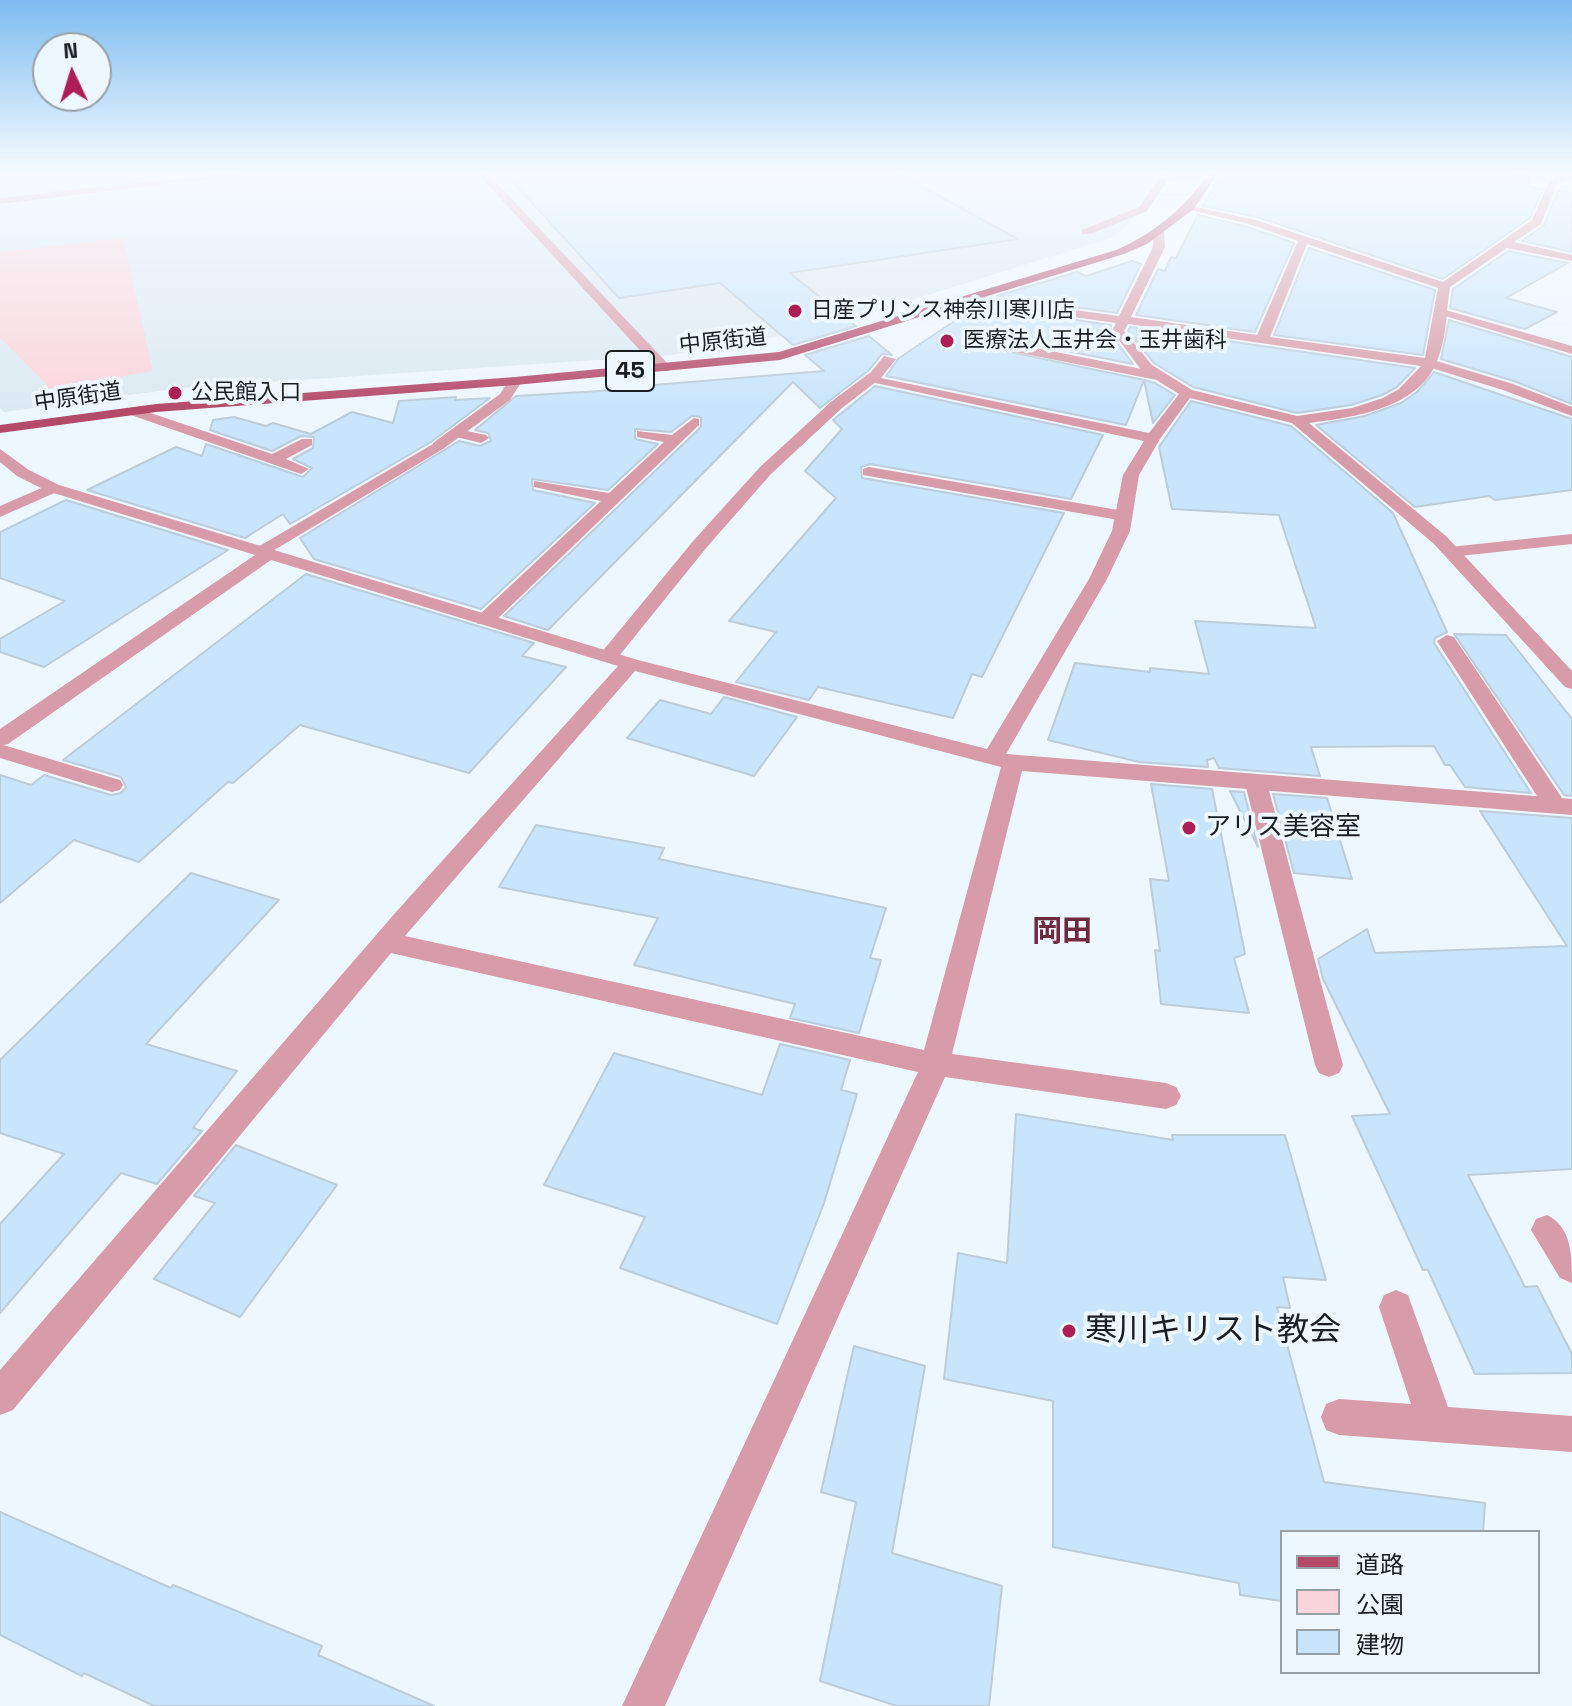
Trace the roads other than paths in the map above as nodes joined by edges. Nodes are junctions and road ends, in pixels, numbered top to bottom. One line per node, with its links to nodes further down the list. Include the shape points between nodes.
1 (555, 252): 18 (street)
2 (1121, 252): 10 (main road, 中原街道 / 45)
3 (1157, 252): 12 (street)
4 (1299, 252): 13 (street)
5 (1342, 252): 9 (street)
6 (1495, 252): 9 (street)
7 (1542, 252): 8 (street)
8 (1572, 258)
9 (1444, 286): 11 (street)
10 (975, 299): 12 (street); 18 (main road, 中原街道 / 45, via 780,356)
11 (1439, 310): 15 (street); 17 (street)
12 (1123, 320): 13 (street); 19 (street, via 1118,331 1132,356)
13 (1262, 339): 17 (street)
14 (990, 343): 19 (street)
15 (1572, 350)
16 (889, 359): 20 (street)
17 (1430, 363): 24 (street); 25 (street, via 1413,385 1387,402)
18 (664, 368): 21 (main road, 中原街道 / 45)
19 (1157, 376): 22 (street)
20 (871, 378): 31 (street); 48 (street, via 779,456 736,501)
21 (515, 381): 23 (main road, 中原街道 / 45); 28 (street, via 505,397)
22 (1187, 393): 25 (street); 31 (street)
23 (133, 411): 27 (main road, 中原街道 / 45); 35 (street)
24 (1572, 412)
25 (1297, 420): 45 (street)
26 (694, 422): 32 (street)
27 (0, 429)
28 (457, 433): 30 (street); 44 (street)
29 (642, 434): 32 (street)
30 (481, 438)
31 (1153, 438): 42 (street, via 1131,475)
32 (675, 440): 40 (street)
33 (307, 442): 35 (street)
34 (0, 454): 39 (street)
35 (273, 459): 36 (street)
36 (301, 469)
37 (869, 472): 42 (street)
38 (540, 484): 40 (street)
39 (53, 488): 41 (street); 44 (street)
40 (613, 499): 46 (street)
41 (0, 512)
42 (1124, 516): 52 (street, via 1098,579)
43 (1572, 539): 45 (street)
44 (264, 552): 46 (street); 50 (street)
45 (1450, 552): 49 (street)
46 (485, 620): 48 (street)
47 (1447, 641): 55 (street)
48 (619, 660): 52 (street); 56 (street)
49 (1572, 683)
50 (0, 739)
51 (0, 751): 54 (street)
52 (1003, 760): 53 (street); 57 (street)
53 (1256, 783): 55 (street); 58 (street)
54 (112, 785)
55 (1564, 807)
56 (386, 942): 57 (street); 63 (street)
57 (935, 1064): 59 (street); 67 (street)
58 (1329, 1065)
59 (1166, 1096)
60 (1547, 1230): 61 (street)
61 (1572, 1267)
62 (1396, 1307): 65 (street)
63 (0, 1397)
64 (1339, 1417): 65 (street)
65 (1436, 1424): 66 (street)
66 (1572, 1434)
67 (643, 1706)

